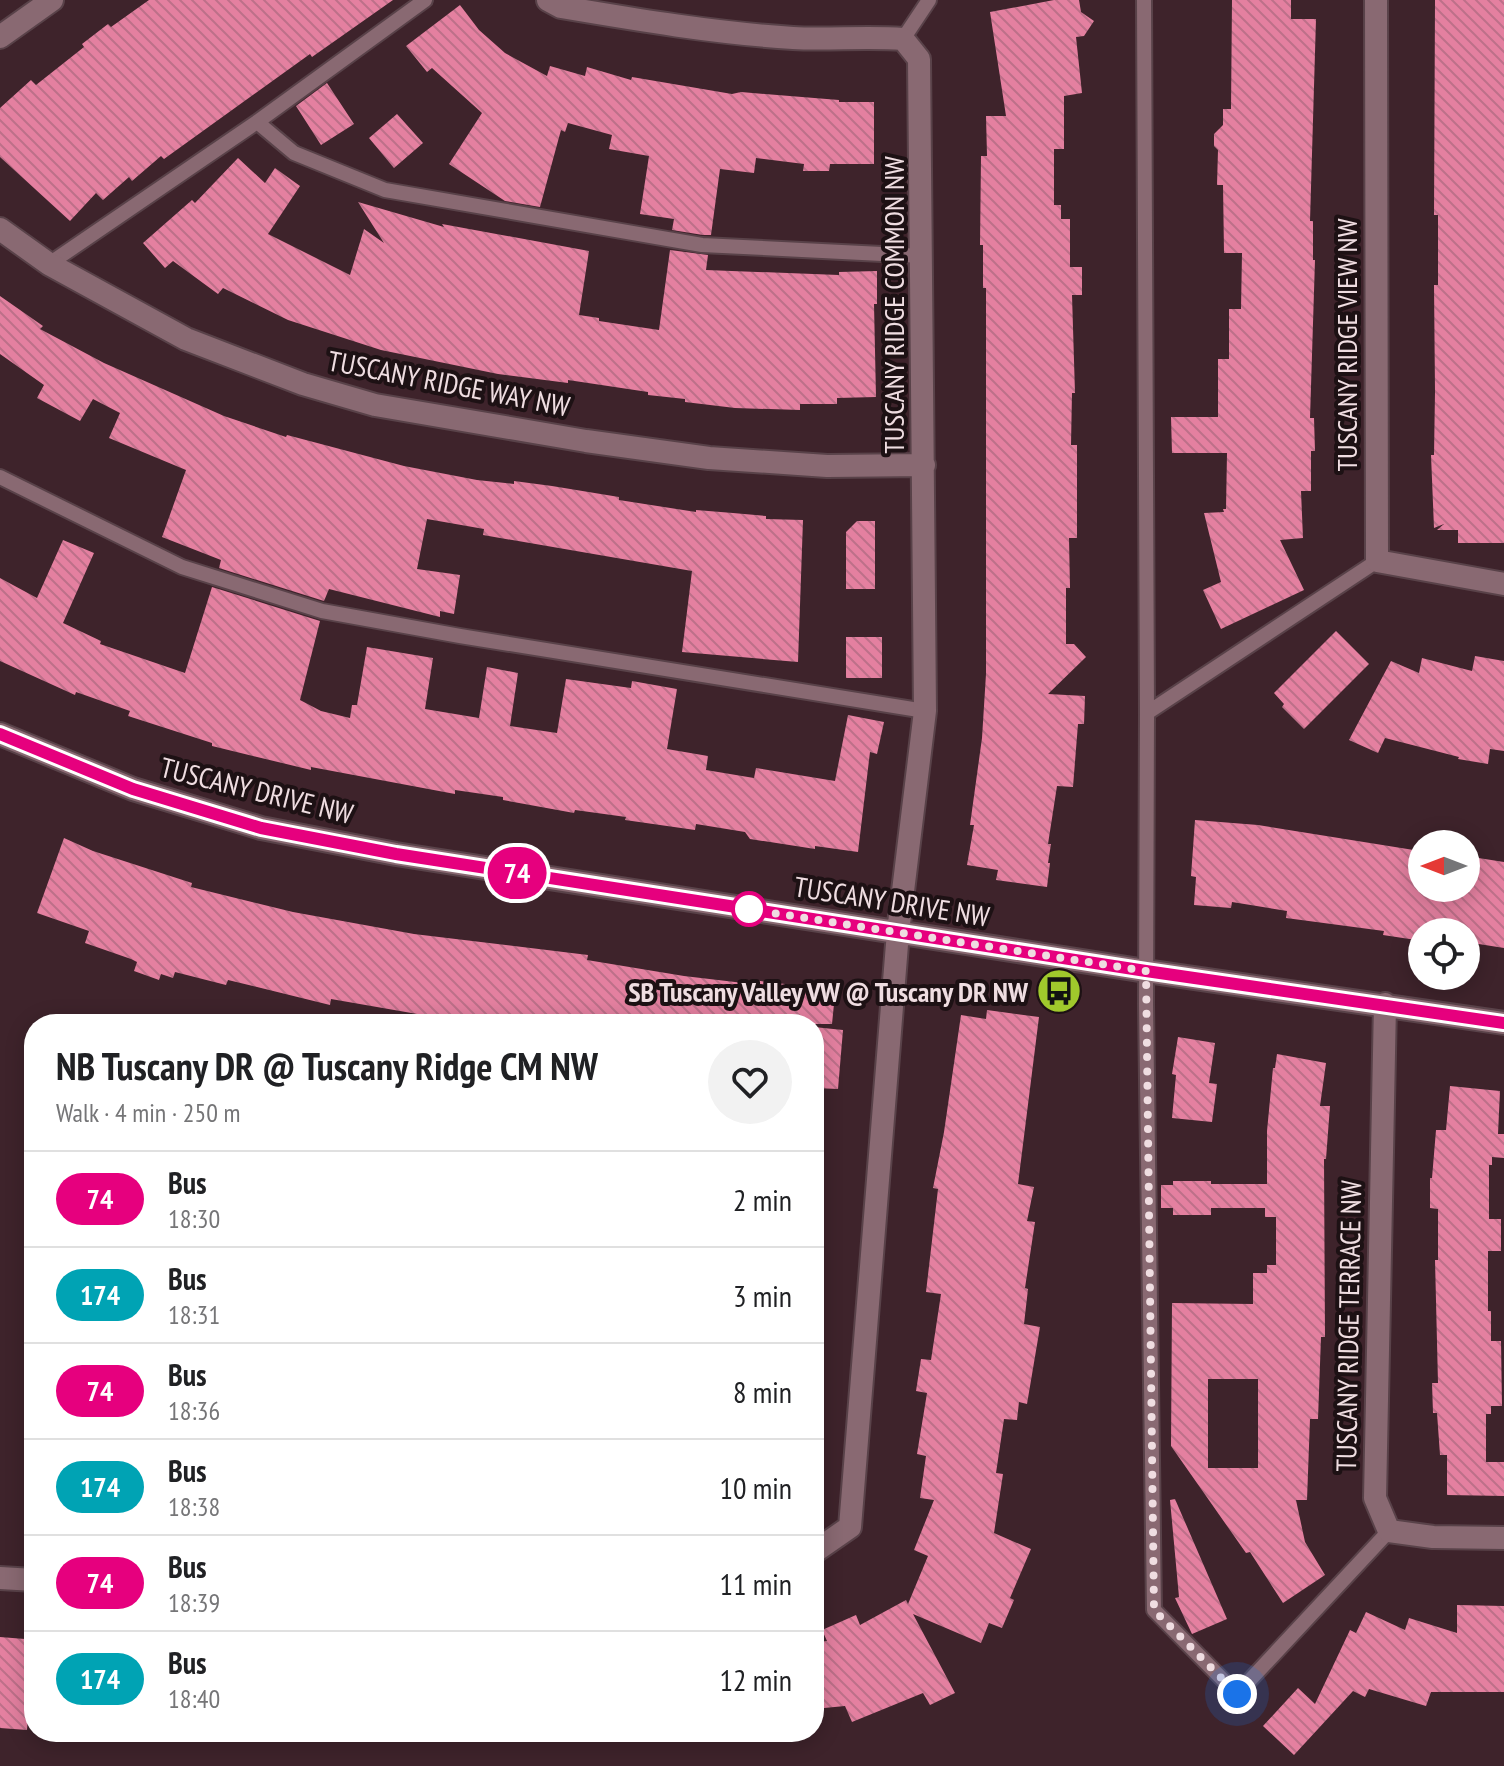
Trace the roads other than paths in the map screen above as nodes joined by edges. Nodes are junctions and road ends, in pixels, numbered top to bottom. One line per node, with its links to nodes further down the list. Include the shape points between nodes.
1 (52, 0): 7 (street)
2 (425, 0): 9 (lane)
3 (548, 0): 8 (street, via 561,7 724,32)
4 (929, 0): 8 (lane)
5 (1144, 0): 18 (lane)
6 (1376, 0): 15 (street, TUSCANY RIDGE VIEW NW)
7 (0, 37)
8 (903, 39): 11 (street, TUSCANY RIDGE COMMON NW, via 919,59)
9 (257, 122): 11 (lane, via 294,153 385,190 702,245); 12 (lane)
10 (0, 229): 12 (street, TUSCANY RIDGE WAY NW)
11 (922, 256): 13 (street, TUSCANY RIDGE COMMON NW)
12 (49, 264): 13 (street, TUSCANY RIDGE WAY NW, via 186,339 375,405 709,458 827,466)
13 (924, 465): 17 (street, TUSCANY RIDGE COMMON NW)
14 (0, 477): 17 (lane, via 182,567 322,611)
15 (1377, 561): 16 (street); 18 (lane)
16 (1504, 584)
17 (925, 711): 20 (street, TUSCANY RIDGE COMMON NW)
18 (1147, 713): 21 (lane)
19 (0, 734): 20 (street, TUSCANY DRIVE NW, via 133,789 261,828 412,857)
20 (898, 932): 21 (street, TUSCANY DRIVE NW); 26 (street, TUSCANY RIDGE COMMON NW, via 850,1527)
21 (1146, 971): 22 (street, TUSCANY DRIVE NW); 24 (lane, via 1154,1610 1237,1694)
22 (1385, 1004): 23 (street, TUSCANY DRIVE NW); 24 (street, TUSCANY RIDGE TERRACE NW, via 1375,1498)
23 (1504, 1023)
24 (1389, 1531): 25 (street)
25 (1504, 1538)
26 (824, 1545)
27 (0, 1578): 28 (street)
28 (24, 1579)

